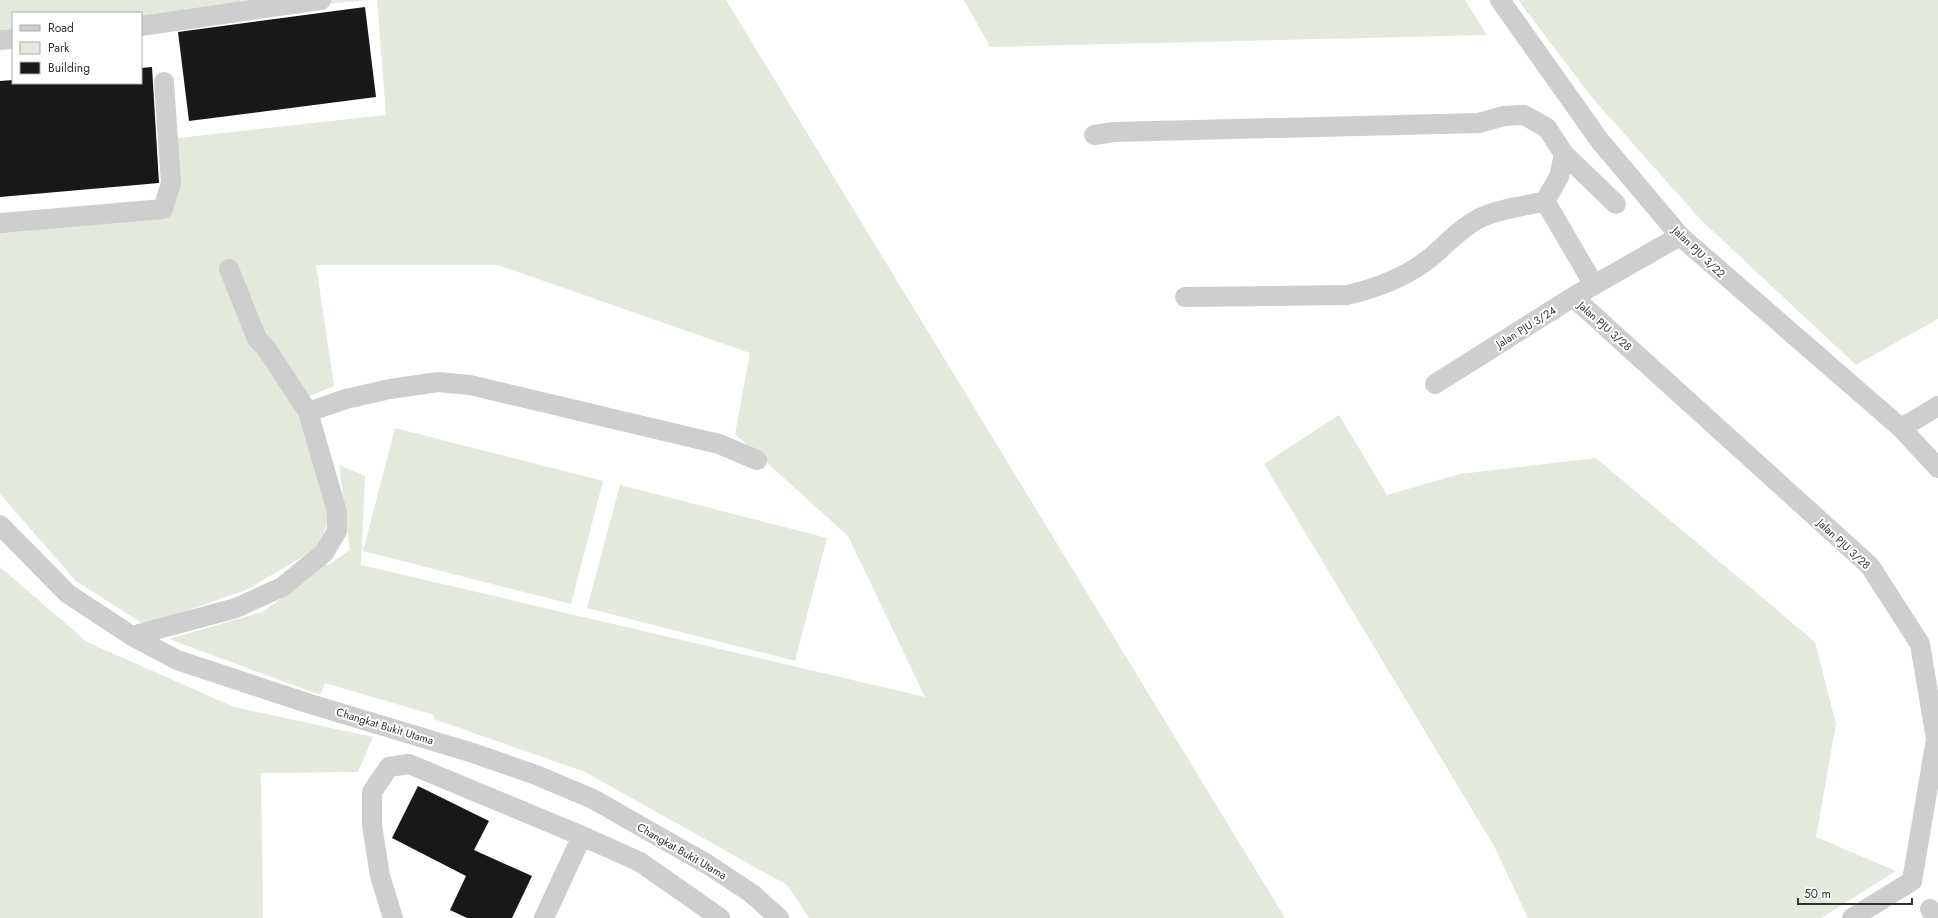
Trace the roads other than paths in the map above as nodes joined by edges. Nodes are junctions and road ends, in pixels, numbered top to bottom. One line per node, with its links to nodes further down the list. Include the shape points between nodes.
1 (321, 0): 3 (street)
2 (1500, 0): 12 (street, Jalan PJU 3/22, via 1600,141)
3 (142, 26)
4 (12, 39): 5 (street)
5 (0, 40)
6 (164, 82): 11 (street, via 171,183 163,210)
7 (1094, 135): 8 (street, via 1114,132 1479,122 1504,116 1524,115 1546,128)
8 (1564, 154): 9 (street, via 1560,177); 10 (street)
9 (1545, 201): 14 (street); 15 (street, via 1502,210 1480,218 1455,234 1431,258 1405,275 1371,290 1348,295)
10 (1616, 204)
11 (0, 223)
12 (1680, 236): 14 (street, Jalan PJU 3/24); 20 (street, Jalan PJU 3/22)
13 (229, 269): 19 (street, via 257,339 266,348)
14 (1594, 285): 16 (street, Jalan PJU 3/24)
15 (1185, 297)
16 (1573, 297): 17 (street, Jalan PJU 3/24); 30 (street, Jalan PJU 3/28, via 1870,566 1920,644 1936,739 1912,881)
17 (1435, 384)
18 (1938, 406): 20 (street)
19 (308, 412): 21 (street, via 346,399 390,389 438,382 470,385 719,444); 24 (street, via 337,512 337,531 324,553 282,587 236,608)
20 (1901, 428): 22 (street, Jalan PJU 3/22)
21 (757, 460)
22 (1938, 468)
23 (0, 525): 24 (street, Changkat Bukit Utama, via 68,594)
24 (132, 636): 29 (street, Changkat Bukit Utama, via 177,660 473,753 593,799 706,864 751,893)
25 (582, 836): 26 (street, via 408,764 389,767 372,792 372,825 380,876); 27 (street); 28 (street, via 640,862)
26 (393, 918)
27 (544, 918)
28 (720, 918)
29 (779, 918)
30 (1852, 918)

